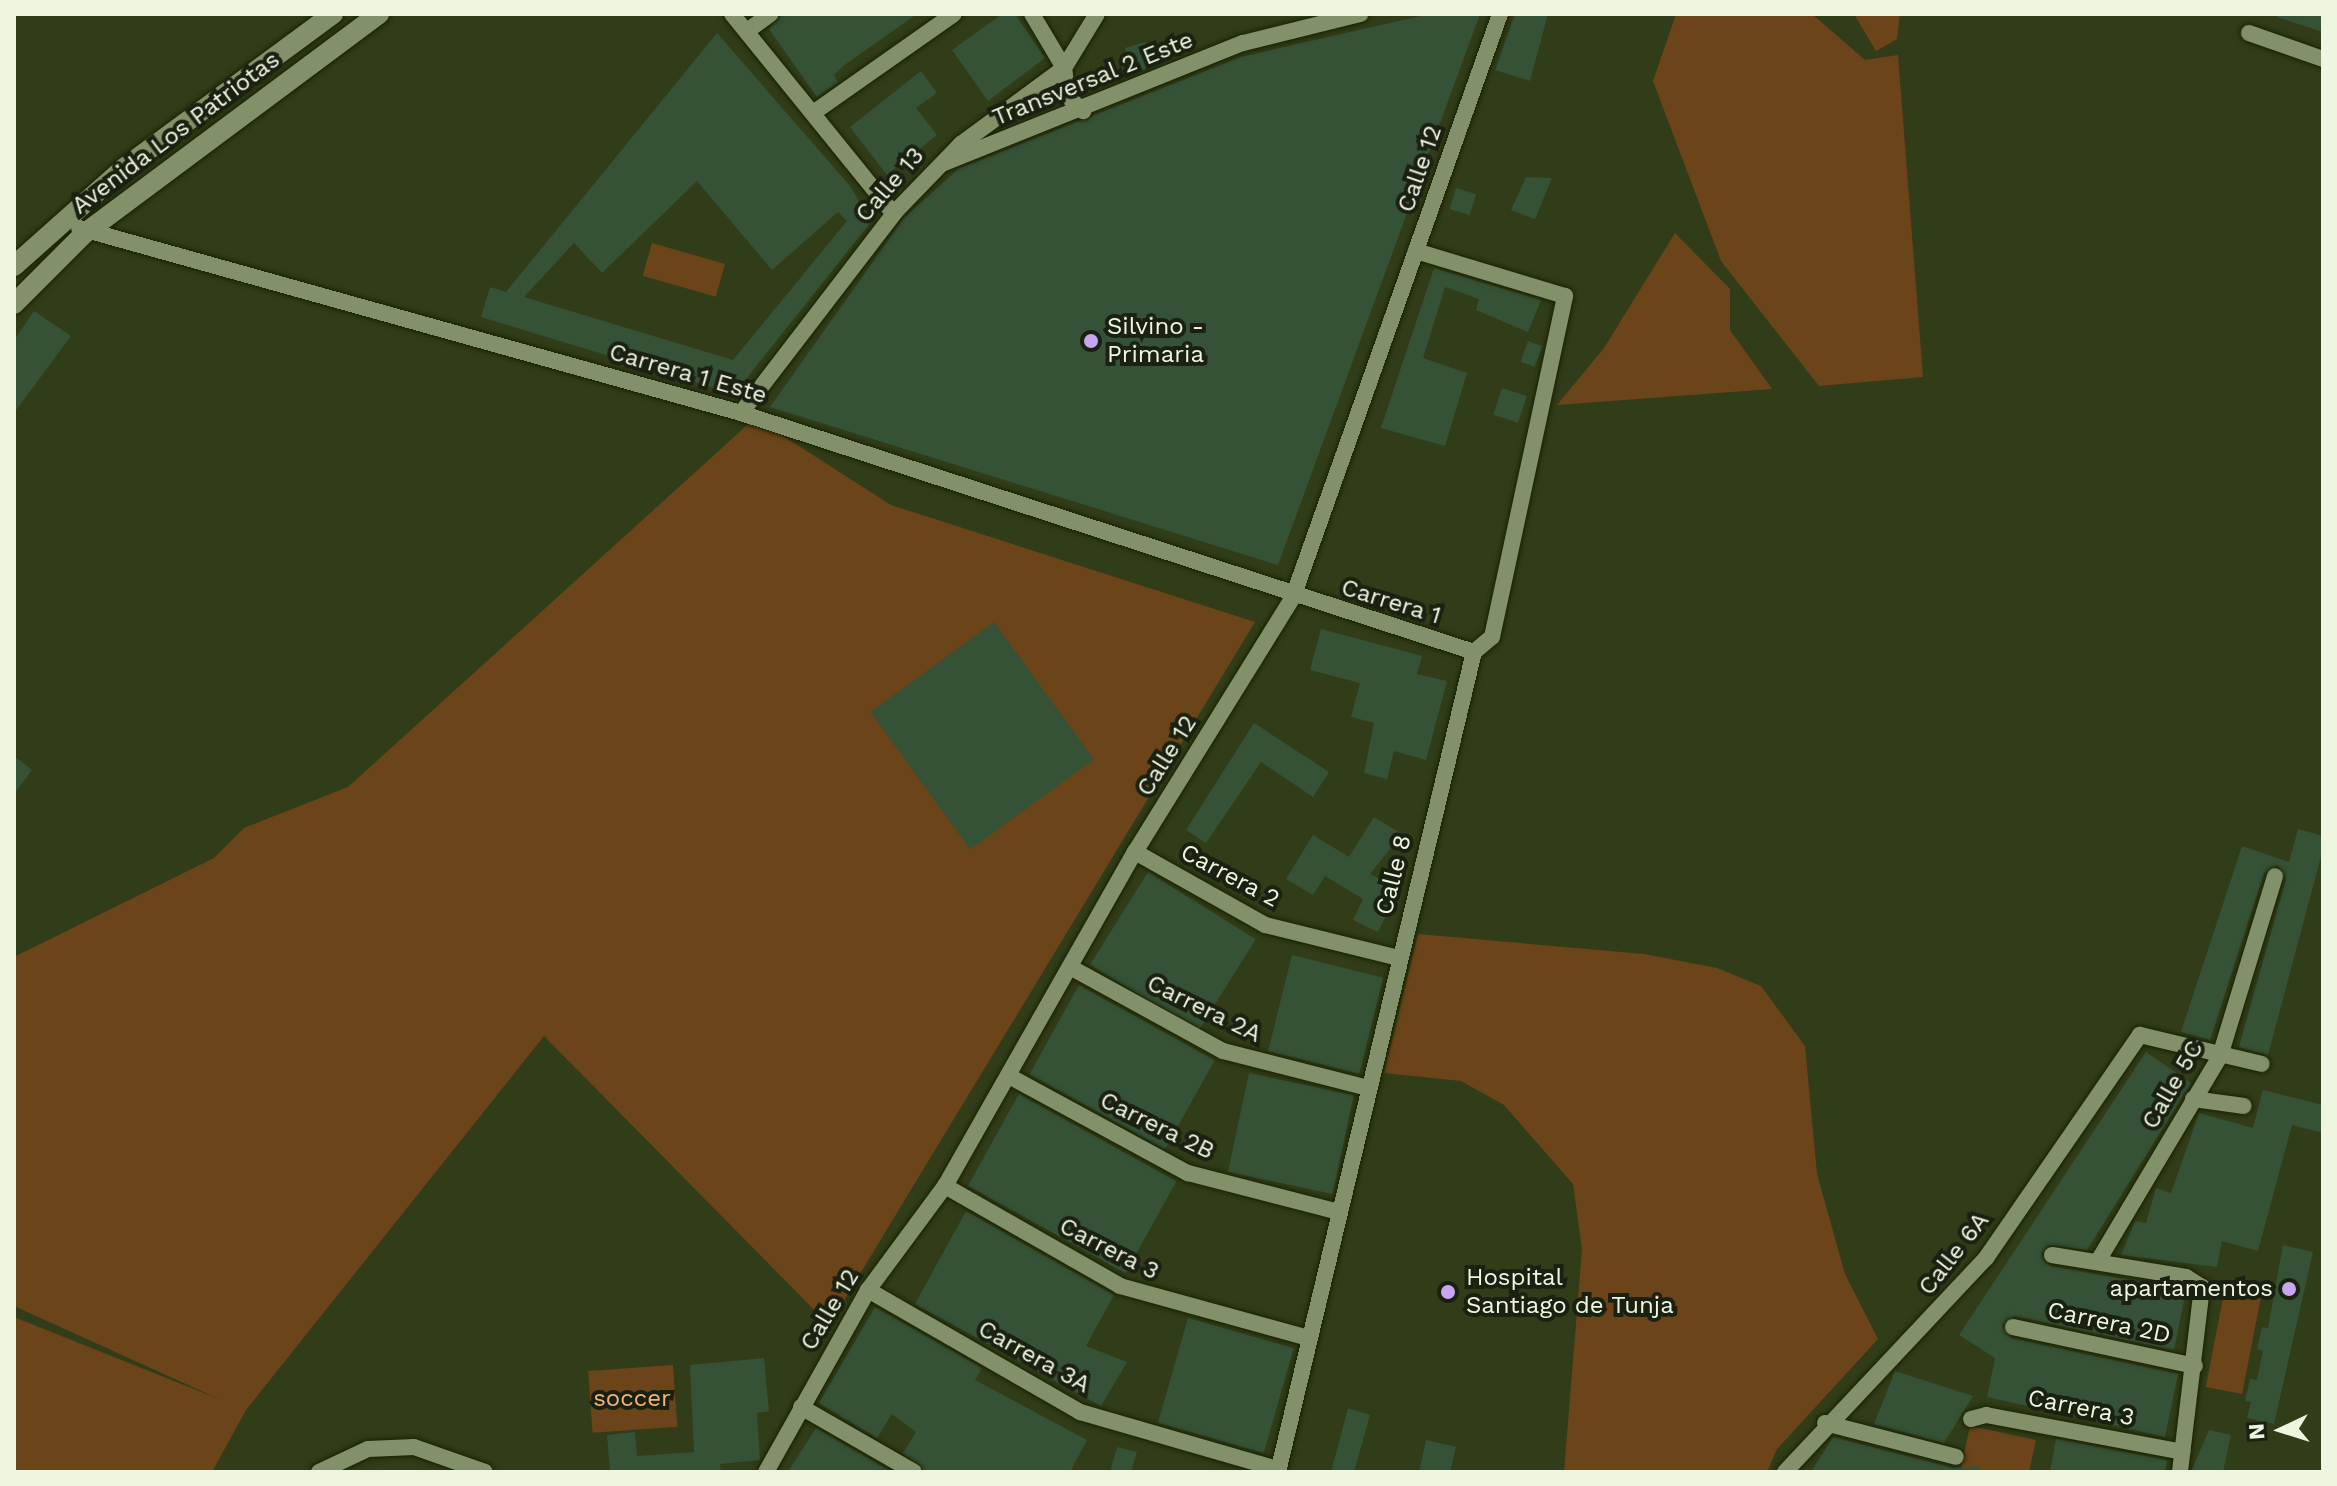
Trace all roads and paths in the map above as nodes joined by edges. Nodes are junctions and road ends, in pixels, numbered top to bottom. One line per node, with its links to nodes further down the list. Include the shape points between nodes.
1 (333, 14): 18 (main road, Avenida Los Patriotas)
2 (379, 14): 19 (main road, Avenida Los Patriotas)
3 (732, 14): 10 (street)
4 (770, 14): 10 (street)
5 (954, 14): 15 (street)
6 (1032, 14): 13 (street)
7 (1097, 14): 13 (street, Calle 13)
8 (1500, 14): 20 (street, Calle 12)
9 (1349, 15): 14 (street, Transversal 2 Este, via 1243,43)
10 (747, 31): 15 (street)
11 (2249, 33): 12 (street)
12 (2323, 59)
13 (1064, 68): 14 (street, via 1068,97); 16 (street, Calle 13)
14 (1083, 111): 16 (street, Transversal 2 Este)
15 (813, 113): 17 (street)
16 (937, 166): 17 (street, Calle 13)
17 (893, 213): 24 (street, Calle 13)
18 (64, 217): 19 (street, Carrera 1 Este); 21 (main road, Avenida Los Patriotas)
19 (85, 233): 22 (main road, Avenida Los Patriotas); 24 (street, Carrera 1 Este)
20 (1416, 251): 25 (street, Calle 12); 26 (street, Calle 8, via 1565,296 1492,637)
21 (14, 267): 22 (street)
22 (35, 283): 23 (main road, Avenida Los Patriotas)
23 (14, 304)
24 (741, 413): 25 (street, Carrera 1 Este)
25 (1293, 597): 26 (street, Carrera 1); 27 (street, Calle 12)
26 (1474, 652): 29 (street, Calle 8)
27 (1135, 852): 29 (street, Carrera 2, via 1265,925); 30 (street, Calle 12)
28 (2275, 876): 31 (street, Calle 5C)
29 (1398, 958): 34 (street, Calle 8)
30 (1072, 968): 33 (street, Calle 12); 34 (street, Carrera 2A, via 1223,1051)
31 (2220, 1056): 32 (street); 35 (street, Calle 5C); 47 (street, Calle 6A, via 2153,1034 2132,1042 1986,1258 1928,1325)
32 (2262, 1064)
33 (1009, 1076): 37 (street, Calle 12); 38 (street, Carrera 2B, via 1188,1173)
34 (1368, 1088): 38 (street, Calle 8)
35 (2193, 1099): 36 (street); 40 (street, Calle 5C)
36 (2244, 1106)
37 (945, 1186): 41 (street, Calle 12); 43 (street, Carrera 3, via 1120,1286)
38 (1339, 1212): 43 (street, Calle 8)
39 (2052, 1255): 40 (street)
40 (2098, 1261): 44 (street, via 2186,1277 2204,1291)
41 (868, 1290): 45 (street, Calle 12); 50 (street, Carrera 3A, via 1080,1412)
42 (2013, 1327): 44 (street, Carrera 2D)
43 (1309, 1338): 50 (street, Calle 8)
44 (2195, 1366): 48 (street)
45 (801, 1407): 53 (street, Calle 12); 54 (street)
46 (1971, 1419): 48 (street, Carrera 3, via 1986,1415)
47 (1825, 1423): 49 (street); 55 (street, Calle 6A)
48 (2183, 1452): 56 (street)
49 (1956, 1457)
50 (1278, 1470)
51 (319, 1472): 52 (street, via 368,1449 414,1447)
52 (485, 1472)
53 (766, 1472)
54 (914, 1472)
55 (1785, 1472)
56 (2180, 1472)

